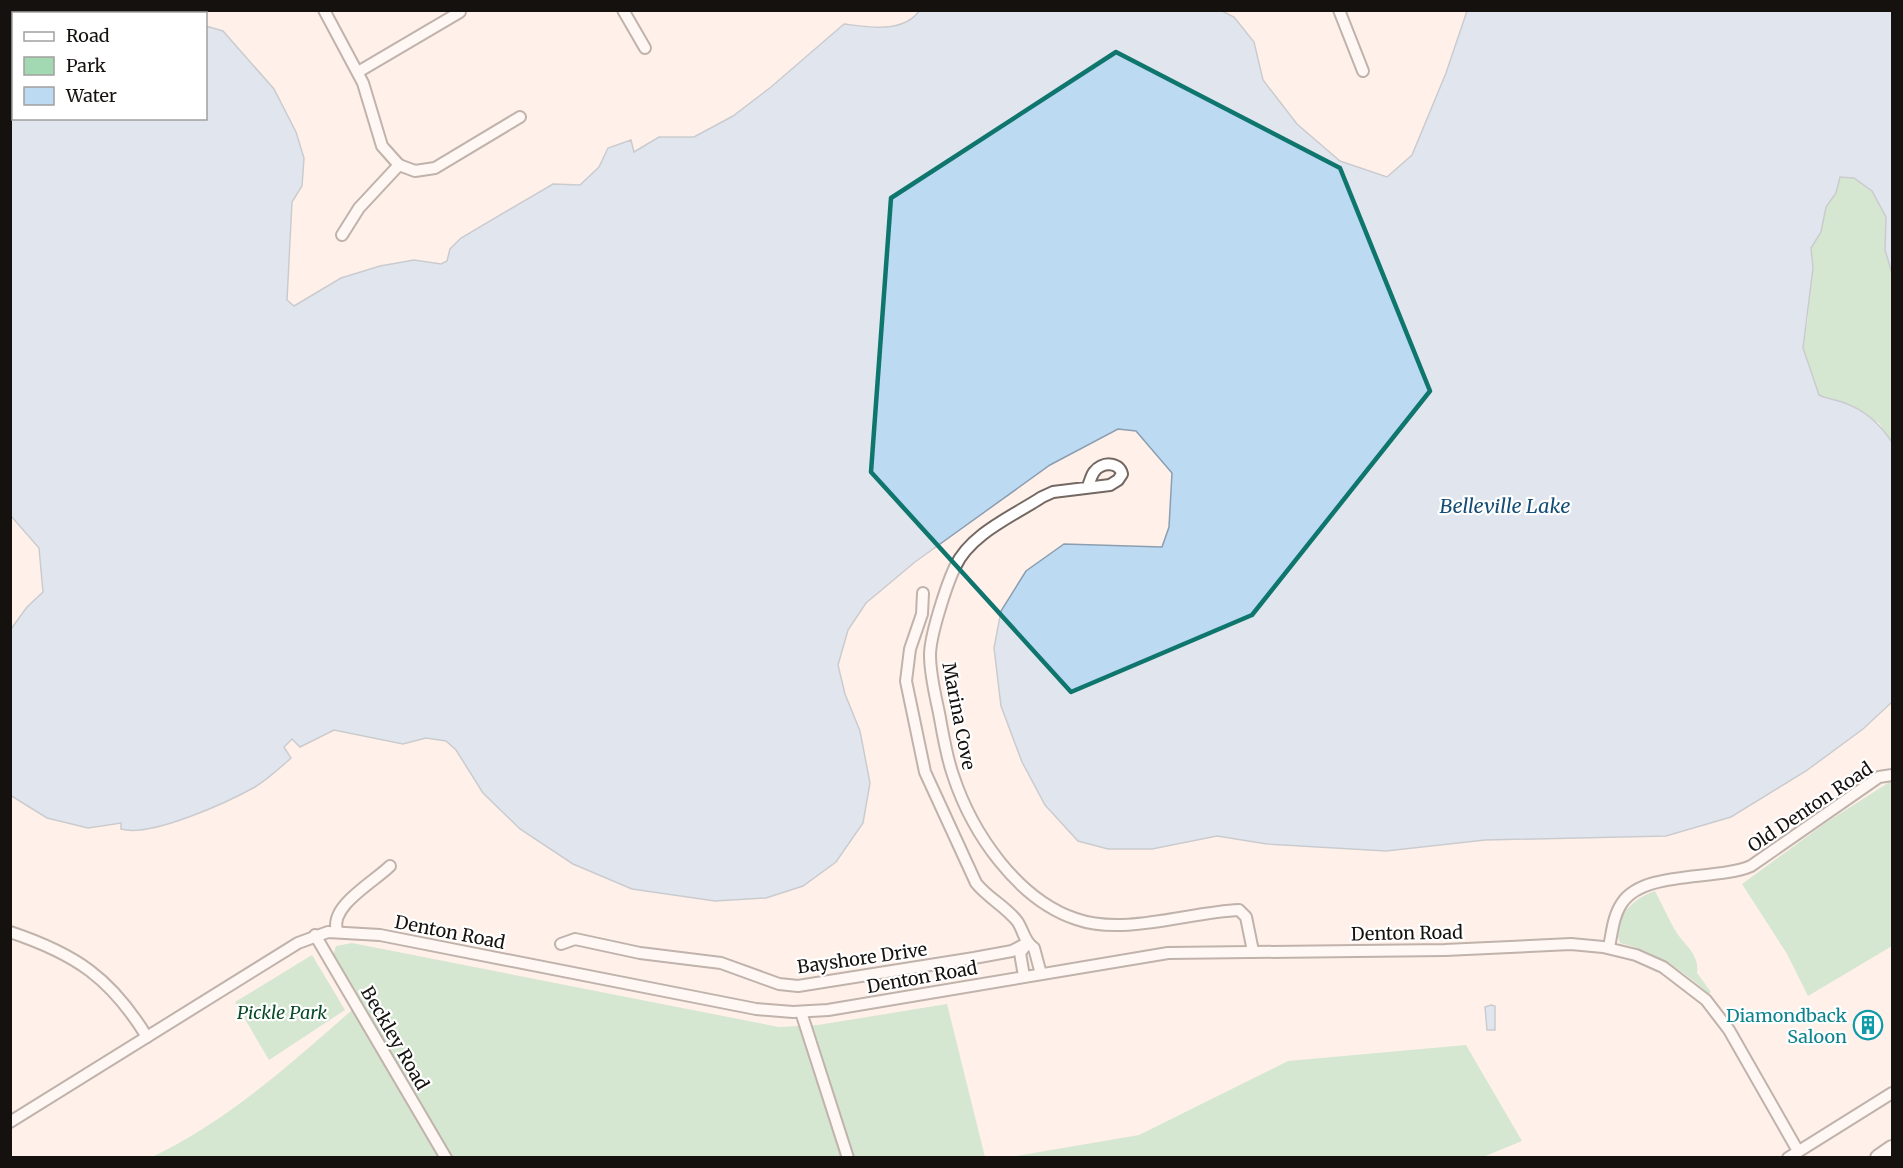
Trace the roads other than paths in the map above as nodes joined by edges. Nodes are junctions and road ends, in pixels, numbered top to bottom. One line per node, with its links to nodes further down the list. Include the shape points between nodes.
1 (324, 10): 7 (street)
2 (623, 10): 5 (street)
3 (1339, 10): 6 (street)
4 (460, 12): 7 (street)
5 (645, 48)
6 (1363, 71)
7 (358, 72): 9 (street, via 382,146)
8 (520, 117): 9 (street, via 435,168 415,171)
9 (399, 165): 10 (street, via 359,208)
10 (342, 235)
11 (1088, 486): 21 (street, Marina Cove, via 1042,497 979,538 955,567 930,652 954,778 971,817 995,853 1031,892 1056,910 1079,921 1109,925 1239,910 1246,917)
12 (923, 593): 18 (street, via 922,614 910,649 906,681 925,772 976,883 1017,921)
13 (1893, 775): 20 (street, Old Denton Road, via 1879,777 1751,866 1636,889 1618,909)
14 (390, 866): 15 (street, via 340,909 335,921)
15 (337, 931): 17 (street, Denton Road); 24 (street, Denton Road, via 380,934 756,1009)
16 (10, 932): 25 (street, via 52,947 91,969 120,997)
17 (315, 935): 25 (street, Denton Road); 30 (street, Beckley Road)
18 (1027, 943): 19 (street, Bayshore Drive, via 1012,951 798,986 779,984 721,963 640,953 575,939); 22 (street, via 1034,948); 23 (street, via 1020,953)
19 (561, 944)
20 (1608, 947): 21 (street, Denton Road, via 1571,944 1445,950); 29 (street, Denton Road, via 1663,967 1706,1000 1729,1030)
21 (1253, 951): 22 (street, Denton Road, via 1168,953)
22 (1041, 974): 23 (street, Denton Road)
23 (1024, 976): 24 (street, Denton Road)
24 (801, 1012): 31 (street)
25 (147, 1037): 27 (street, Denton Road)
26 (1893, 1093): 29 (street)
27 (10, 1122)
28 (1893, 1149): 33 (highway)
29 (1798, 1151): 32 (street)
30 (446, 1158)
31 (848, 1158)
32 (1788, 1158)
33 (1879, 1158)

